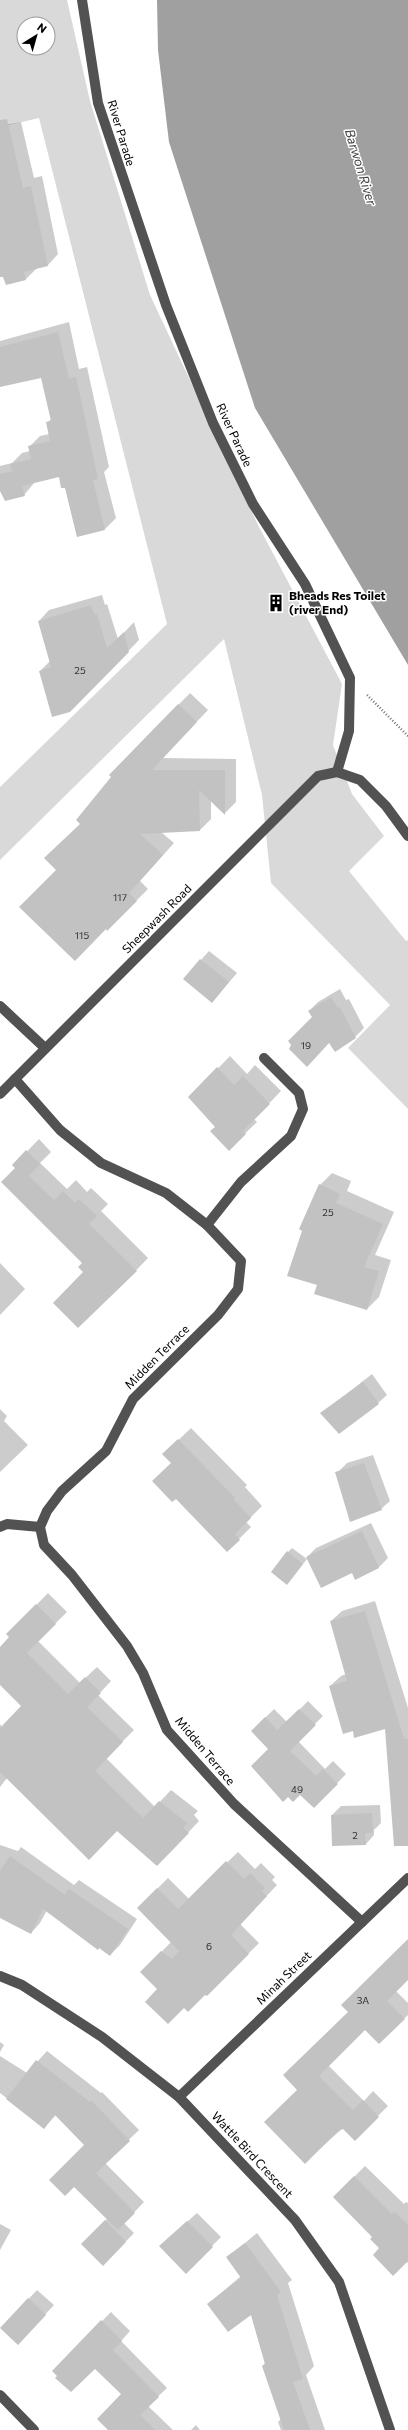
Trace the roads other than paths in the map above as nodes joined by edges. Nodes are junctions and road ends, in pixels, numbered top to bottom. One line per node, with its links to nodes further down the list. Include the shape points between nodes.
1 (82, 0): 2 (street, River Parade, via 98,103 168,312 213,423 253,504 305,584 350,678 349,731)
2 (337, 772): 3 (street, via 360,780 386,806); 5 (street, Sheepwash Road, via 318,776)
3 (408, 836)
4 (0, 1006): 5 (street)
5 (45, 1048): 7 (street, Sheepwash Road)
6 (264, 1058): 9 (street, via 298,1093 303,1109 290,1136 241,1182)
7 (15, 1079): 8 (street, Sheepwash Road); 9 (street, Midden Terrace, via 60,1130 101,1163 166,1193)
8 (0, 1094)
9 (207, 1225): 11 (street, Midden Terrace, via 241,1261 238,1289 218,1315 133,1399 106,1451 62,1491 47,1511)
10 (0, 1527): 11 (street, via 7,1524)
11 (40, 1528): 13 (street, Midden Terrace, via 44,1545 72,1575 127,1646 143,1673 167,1730 234,1804)
12 (408, 1878): 13 (street, Minah Street)
13 (362, 1922): 15 (street, Minah Street)
14 (0, 1976): 15 (street, Wattle Bird Crescent, via 22,1985 102,2037)
15 (179, 2097): 18 (street, Wattle Bird Crescent, via 295,2220 339,2282)
16 (0, 2395): 17 (street)
17 (34, 2430)
18 (390, 2430)

